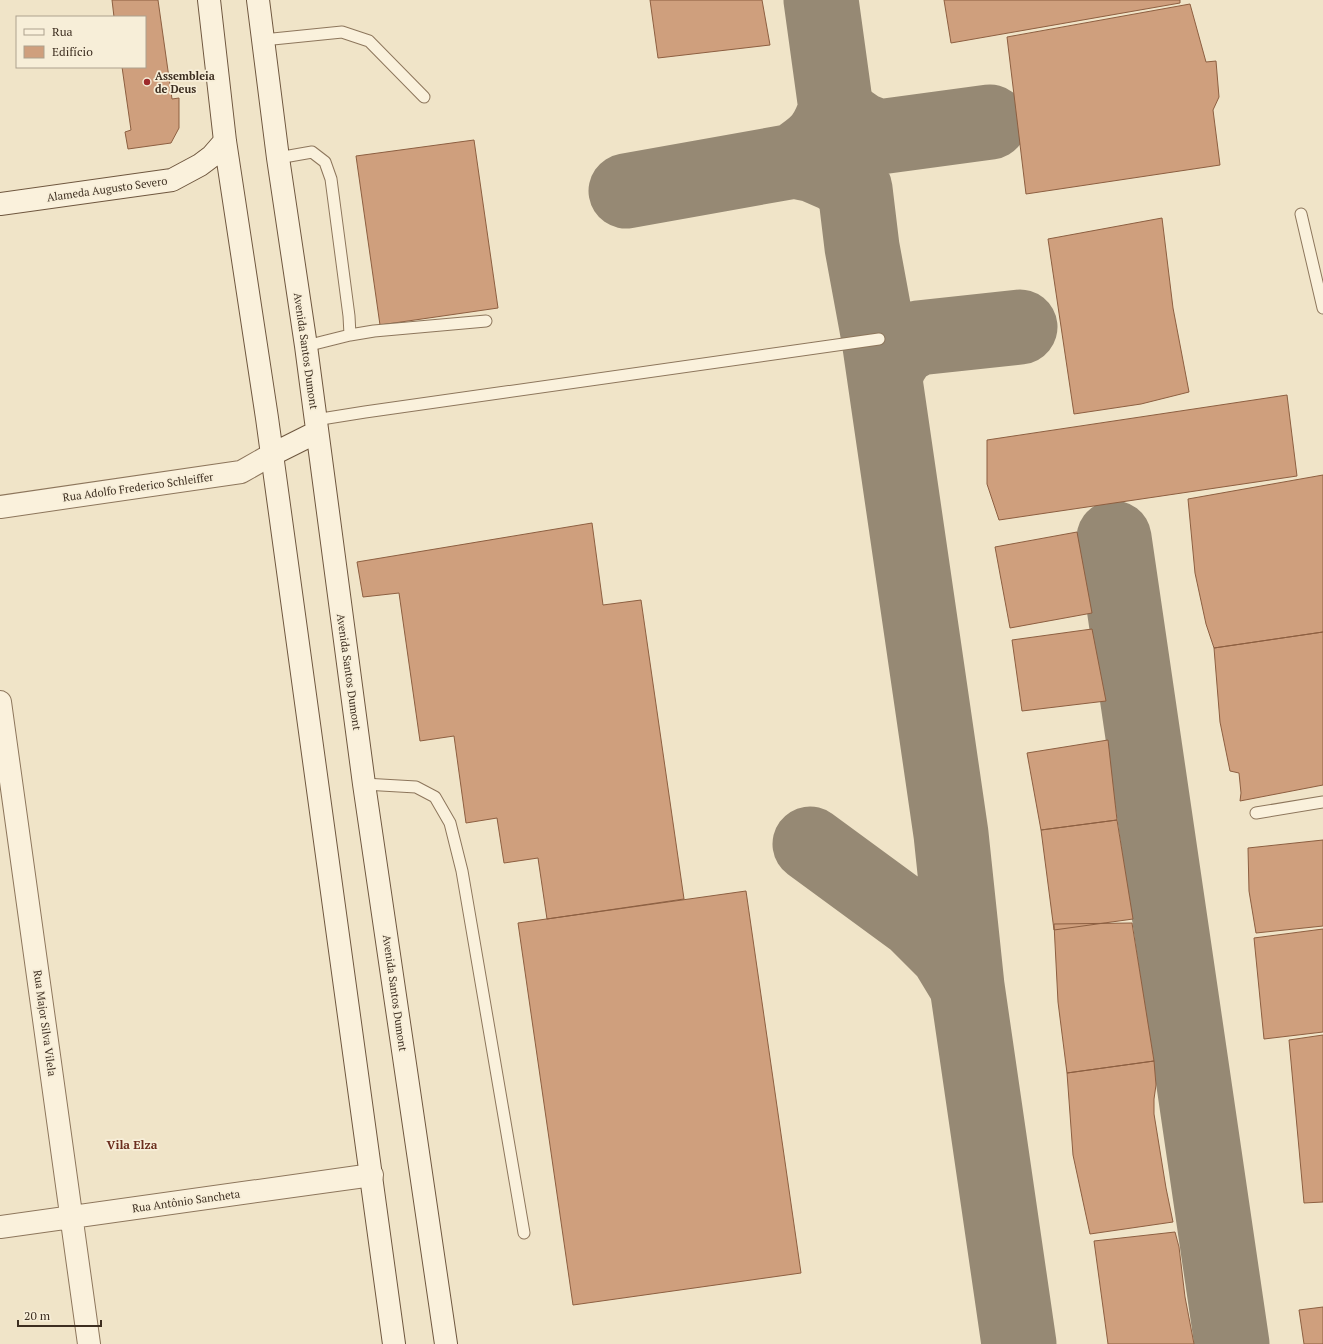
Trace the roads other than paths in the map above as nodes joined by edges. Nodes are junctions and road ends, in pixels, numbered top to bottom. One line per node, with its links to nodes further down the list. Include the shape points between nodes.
1 (209, 0): 5 (main road)
2 (258, 0): 3 (main road, Avenida Santos Dumont)
3 (263, 40): 4 (lane, via 342,32 368,41); 6 (main road, Avenida Santos Dumont)
4 (424, 97)
5 (225, 141): 7 (main road, Alameda Augusto Severo, via 200,165 172,180); 15 (main road)
6 (278, 158): 11 (lane, via 312,152 325,162 331,179); 13 (main road, Avenida Santos Dumont)
7 (0, 204)
8 (1301, 214): 9 (lane)
9 (1323, 308)
10 (486, 321): 11 (lane)
11 (350, 334): 13 (lane)
12 (879, 339): 14 (lane, via 373,411)
13 (306, 346): 14 (main road, Avenida Santos Dumont)
14 (316, 426): 15 (main road, Rua Adolfo Frederico Schleiffer); 18 (main road, Avenida Santos Dumont)
15 (272, 455): 16 (main road, Rua Adolfo Frederico Schleiffer, via 241,472); 21 (main road)
16 (0, 507)
17 (0, 702): 22 (main road, Rua Major Silva Vilela)
18 (364, 784): 24 (lane, via 416,787 435,796 450,822 462,871); 27 (main road, Avenida Santos Dumont)
19 (1323, 802): 20 (lane)
20 (1256, 814)
21 (372, 1175): 22 (main road, Rua Antônio Sancheta); 26 (main road)
22 (72, 1216): 23 (main road, Rua Antônio Sancheta); 25 (main road, Rua Major Silva Vilela)
23 (0, 1227)
24 (524, 1233)
25 (89, 1344)
26 (394, 1344)
27 (446, 1344)

